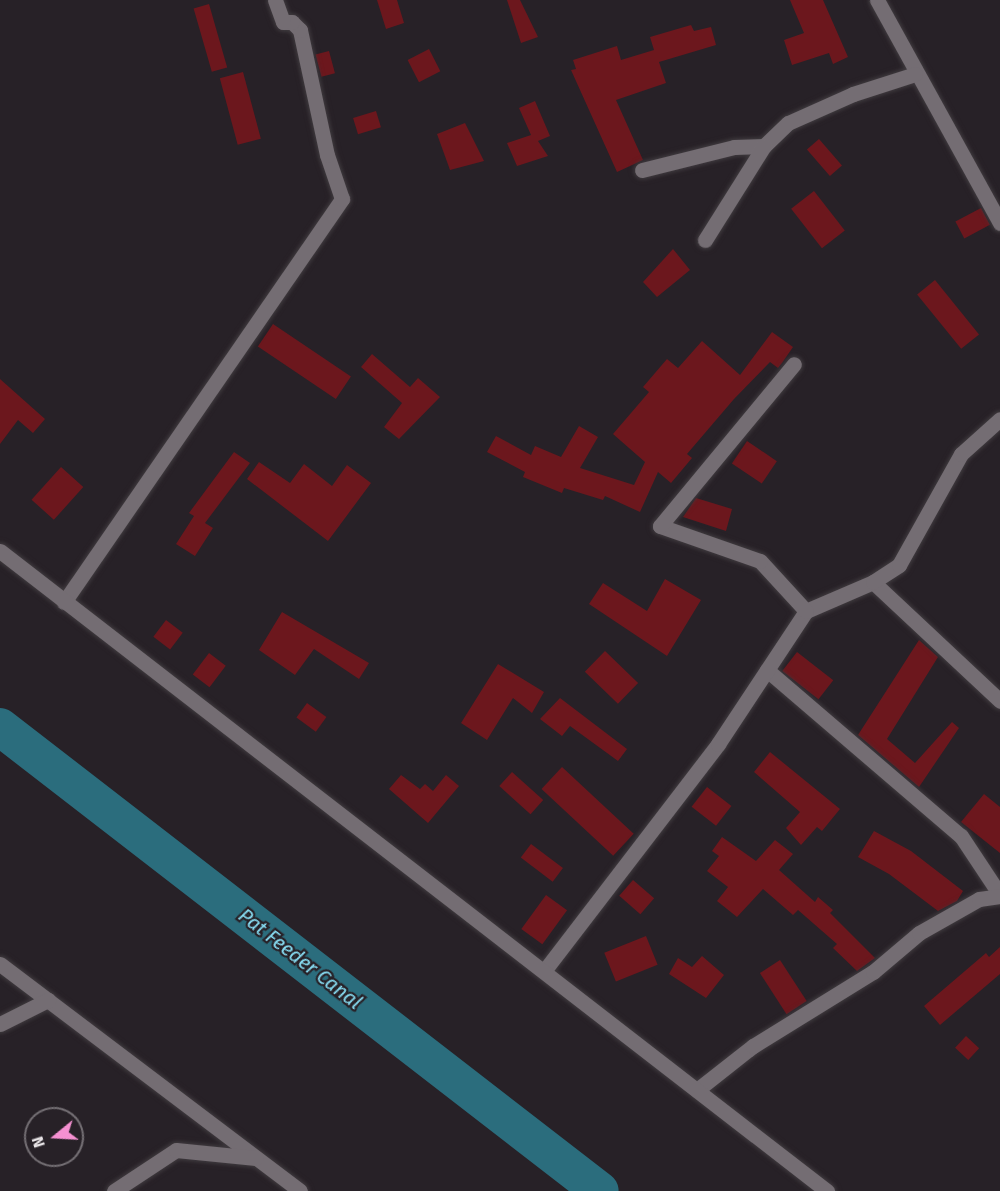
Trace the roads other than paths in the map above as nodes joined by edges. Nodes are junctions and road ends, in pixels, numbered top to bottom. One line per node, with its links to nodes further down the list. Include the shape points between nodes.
1 (275, 0): 12 (street, via 283,22 292,22 300,30 327,155 342,199)
2 (877, 0): 3 (street)
3 (915, 74): 4 (street, via 853,94 788,123); 6 (street)
4 (764, 146): 5 (street, via 734,147); 7 (street)
5 (642, 170)
6 (1000, 223)
7 (705, 240)
8 (794, 364): 13 (street, via 660,526 760,561)
9 (1000, 419): 11 (street, via 961,454 899,566)
10 (0, 551): 12 (street)
11 (873, 582): 13 (street); 15 (street)
12 (64, 602): 18 (street)
13 (806, 611): 14 (street)
14 (767, 670): 16 (street, via 961,836); 18 (street, via 718,744)
15 (1000, 701)
16 (1000, 896): 21 (street, via 979,899 919,933 873,972 753,1046)
17 (0, 964): 19 (street)
18 (544, 971): 21 (street)
19 (48, 1000): 20 (street); 22 (street)
20 (0, 1024)
21 (697, 1090): 25 (street)
22 (256, 1158): 23 (street, via 176,1150); 24 (street)
23 (114, 1191)
24 (300, 1191)
25 (827, 1191)

